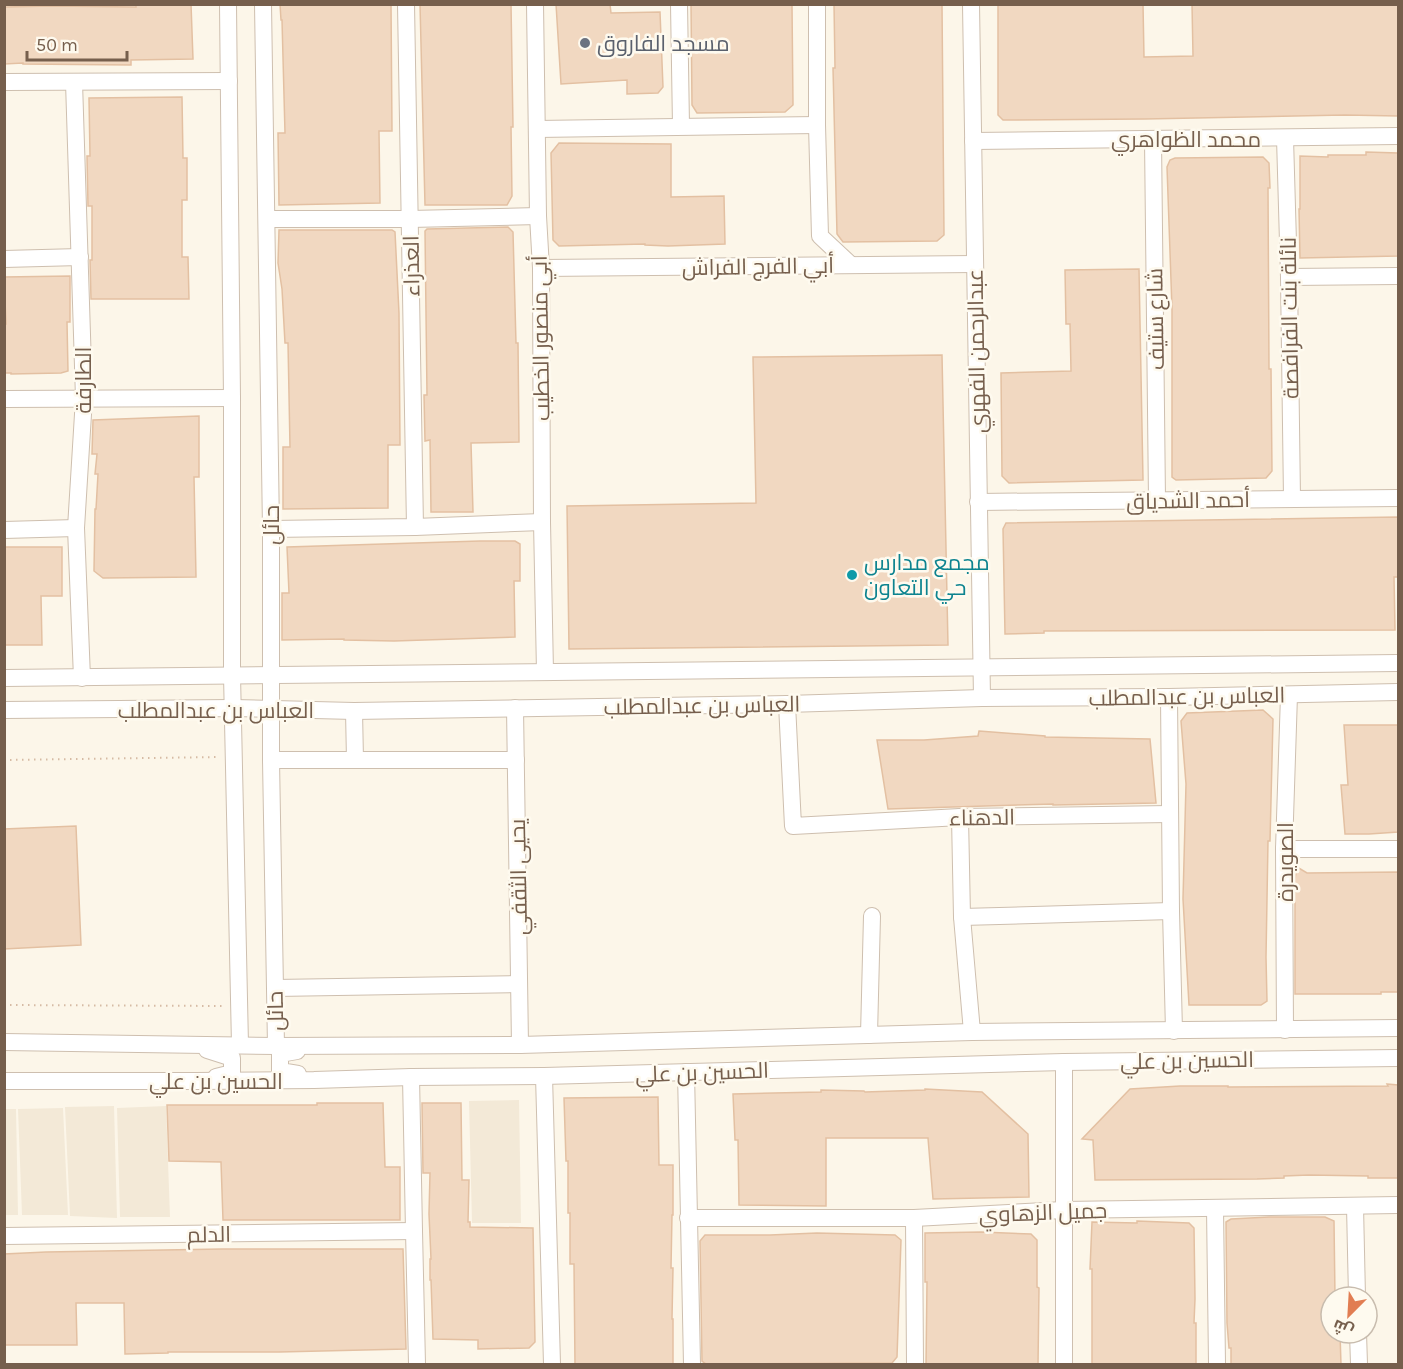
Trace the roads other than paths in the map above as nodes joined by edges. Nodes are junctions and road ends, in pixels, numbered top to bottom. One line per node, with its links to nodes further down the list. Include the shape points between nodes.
1 (228, 4): 8 (street, حائل)
2 (263, 4): 19 (street, حائل)
3 (406, 4): 20 (street, العذراء)
4 (535, 4): 13 (street, أبي منصور الخطيب)
5 (679, 4): 12 (street)
6 (817, 4): 11 (street)
7 (971, 4): 17 (street, عبدالرحمن الفهري)
8 (229, 81): 10 (street); 29 (street, حائل)
9 (4, 82): 10 (street)
10 (74, 82): 21 (street, الطارفة)
11 (817, 125): 12 (street); 24 (street, via 820,236)
12 (681, 126): 13 (street)
13 (537, 129): 18 (street, أبي منصور الخطيب)
14 (1398, 136): 15 (street, محمد الظواهري)
15 (1286, 138): 16 (street, محمد الظواهري); 27 (street, نائلة بنت الفرافصة)
16 (1153, 139): 17 (street, محمد الظواهري); 33 (street, شارع ستيف)
17 (973, 141): 23 (street, عبدالرحمن الفهري)
18 (537, 216): 20 (street); 25 (street, أبي منصور الخطيب)
19 (267, 219): 20 (street); 38 (street, حائل)
20 (410, 219): 36 (street, العذراء)
21 (80, 257): 22 (street); 28 (street, الطارفة)
22 (4, 259)
23 (975, 264): 24 (street, أبي الفرج الفراش); 34 (street, عبدالرحمن الفهري)
24 (851, 265): 25 (street, أبي الفرج الفراش)
25 (541, 268): 35 (street, أبي منصور الخطيب)
26 (1398, 276): 27 (street)
27 (1289, 277): 32 (street, نائلة بنت الفرافصة)
28 (84, 398): 29 (street); 30 (street); 37 (street, الطارفة)
29 (232, 398): 45 (street, حائل)
30 (4, 399)
31 (1398, 498): 32 (street, أحمد الشدياق)
32 (1292, 499): 33 (street, أحمد الشدياق)
33 (1157, 500): 34 (street, أحمد الشدياق)
34 (978, 502): 42 (street, عبدالرحمن الفهري)
35 (542, 522): 36 (street); 44 (street, أبي منصور الخطيب)
36 (415, 527): 38 (street)
37 (76, 528): 39 (street); 48 (street, الطارفة)
38 (271, 529): 46 (street, حائل)
39 (4, 530)
40 (1398, 663): 43 (street, العباس بن عبدالمطلب)
41 (957, 669): 42 (street, العباس بن عبدالمطلب); 44 (street, العباس بن عبدالمطلب); 54 (street, via 966,686)
42 (980, 669): 43 (street, العباس بن عبدالمطلب); 52 (street, عبدالرحمن الفهري)
43 (1000, 669): 53 (street, via 998,690)
44 (546, 672): 46 (street, العباس بن عبدالمطلب)
45 (232, 675): 46 (street, العباس بن عبدالمطلب); 48 (street, العباس بن عبدالمطلب); 56 (street, حائل)
46 (270, 675): 59 (street, حائل)
47 (4, 678): 48 (street, العباس بن عبدالمطلب)
48 (82, 678)
49 (1398, 692): 50 (street, العباس بن عبدالمطلب)
50 (1288, 695): 51 (street, العباس بن عبدالمطلب); 66 (street, الصويدرة)
51 (1169, 697): 53 (street, العباس بن عبدالمطلب); 64 (street)
52 (982, 698): 53 (street, العباس بن عبدالمطلب); 54 (street, العباس بن عبدالمطلب)
53 (1003, 698)
54 (956, 699): 55 (street, العباس بن عبدالمطلب)
55 (787, 704): 57 (street, العباس بن عبدالمطلب); 65 (street, الدهناء, via 793,826)
56 (233, 708): 58 (street, العباس بن عبدالمطلب); 59 (street, العباس بن عبدالمطلب); 80 (street, حائل)
57 (515, 708): 60 (street, العباس بن عبدالمطلب); 63 (street, يحيى الثقفي)
58 (4, 710)
59 (271, 710): 60 (street, العباس بن عبدالمطلب); 61 (street, حائل)
60 (354, 711): 62 (street)
61 (271, 760): 62 (street); 72 (street, حائل)
62 (355, 760): 63 (street)
63 (516, 760): 71 (street, يحيى الثقفي)
64 (1170, 814): 65 (street, الدهناء); 68 (street)
65 (960, 817): 70 (street)
66 (1284, 849): 67 (street); 74 (street, الصويدرة)
67 (1398, 849)
68 (1171, 911): 70 (street); 75 (street)
69 (872, 916): 77 (street)
70 (962, 917): 76 (street)
71 (519, 984): 72 (street); 81 (street, يحيى الثقفي)
72 (275, 988): 82 (street, حائل)
73 (1398, 1028): 74 (street, الحسين بن علي)
74 (1285, 1030): 75 (street, الحسين بن علي)
75 (1174, 1031): 76 (street, الحسين بن علي)
76 (972, 1032): 77 (street, الحسين بن علي)
77 (868, 1035): 81 (street, الحسين بن علي)
78 (4, 1042): 79 (street, الحسين بن علي)
79 (190, 1044): 80 (street, الحسين بن علي); 90 (street, via 232,1058 232,1073)
80 (240, 1045): 82 (street, الحسين بن علي)
81 (520, 1045): 83 (street, الحسين بن علي)
82 (276, 1046): 83 (street, الحسين بن علي)
83 (327, 1046): 89 (street, via 280,1054 280,1071)
84 (1398, 1058): 85 (street, الحسين بن علي)
85 (1064, 1062): 86 (street, الحسين بن علي); 95 (street)
86 (686, 1072): 87 (street, الحسين بن علي); 96 (street)
87 (544, 1076): 88 (street, الحسين بن علي); 103 (street)
88 (411, 1077): 89 (street, الحسين بن علي); 98 (street)
89 (327, 1079): 90 (street, الحسين بن علي)
90 (195, 1081): 91 (street, الحسين بن علي)
91 (4, 1082)
92 (1398, 1205): 93 (street, جميل الزهاوي)
93 (1355, 1206): 94 (street, جميل الزهاوي); 100 (street)
94 (1215, 1208): 95 (street, جميل الزهاوي); 107 (street)
95 (1063, 1210): 97 (street, جميل الزهاوي); 106 (street)
96 (688, 1218): 97 (street, جميل الزهاوي); 104 (street)
97 (914, 1218): 105 (street)
98 (414, 1231): 99 (street, الدلم); 102 (street)
99 (4, 1236)
100 (1357, 1285)
101 (1358, 1345): 108 (street)
102 (417, 1365)
103 (552, 1365)
104 (692, 1365)
105 (915, 1365)
106 (1064, 1365)
107 (1217, 1365)
108 (1359, 1365)

